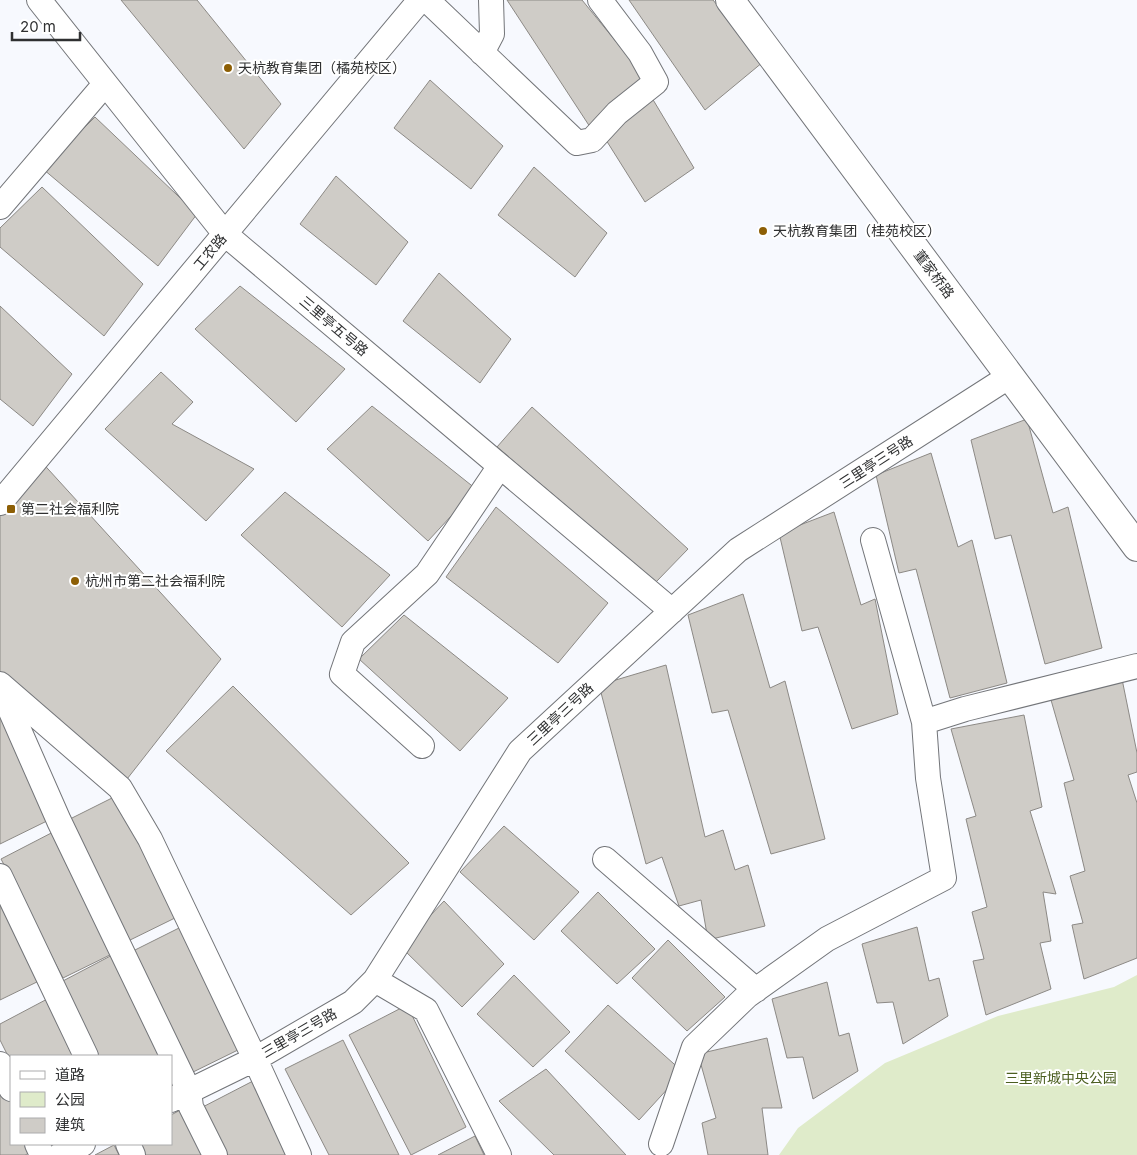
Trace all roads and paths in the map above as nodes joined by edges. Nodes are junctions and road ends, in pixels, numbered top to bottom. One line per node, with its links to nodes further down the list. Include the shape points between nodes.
1 (39, 0): 8 (street, 三里亭五号路)
2 (420, 0): 10 (street, 工农路)
3 (427, 0): 7 (street)
4 (491, 0): 7 (street, via 492,34)
5 (600, 0): 7 (street, via 640,53 656,82 617,113 592,140 577,143)
6 (730, 0): 11 (street, 董家桥路)
7 (482, 53)
8 (105, 84): 9 (street); 10 (street, 三里亭五号路)
9 (0, 208)
10 (225, 234): 12 (street, 三里亭五号路); 13 (street, 工农路)
11 (1010, 376): 15 (street, 董家桥路); 16 (street, 三里亭三号路, via 738,550)
12 (500, 466): 16 (street, 三里亭五号路); 20 (street, via 427,574 353,642 342,674)
13 (0, 503)
14 (873, 540): 19 (street)
15 (1137, 547)
16 (672, 611): 23 (street, 三里亭三号路, via 520,750)
17 (1137, 666): 19 (street)
18 (0, 686): 26 (street); 27 (street, via 120,788 150,839)
19 (924, 722): 24 (street, via 928,778 944,878 827,940)
20 (422, 746)
21 (605, 859): 24 (street)
22 (0, 876): 25 (street)
23 (375, 980): 27 (street, 三里亭三号路, via 352,1002); 37 (street, via 426,1010)
24 (756, 990): 32 (street, via 694,1047)
25 (86, 1055)
26 (162, 1055)
27 (255, 1059): 31 (street, 三里亭三号路); 36 (street)
28 (0, 1064): 30 (street)
29 (172, 1078): 31 (street)
30 (10, 1087)
31 (180, 1096): 35 (street, via 192,1107)
32 (661, 1144)
33 (81, 1145): 34 (street)
34 (60, 1155)
35 (215, 1155)
36 (299, 1155)
37 (499, 1155)

